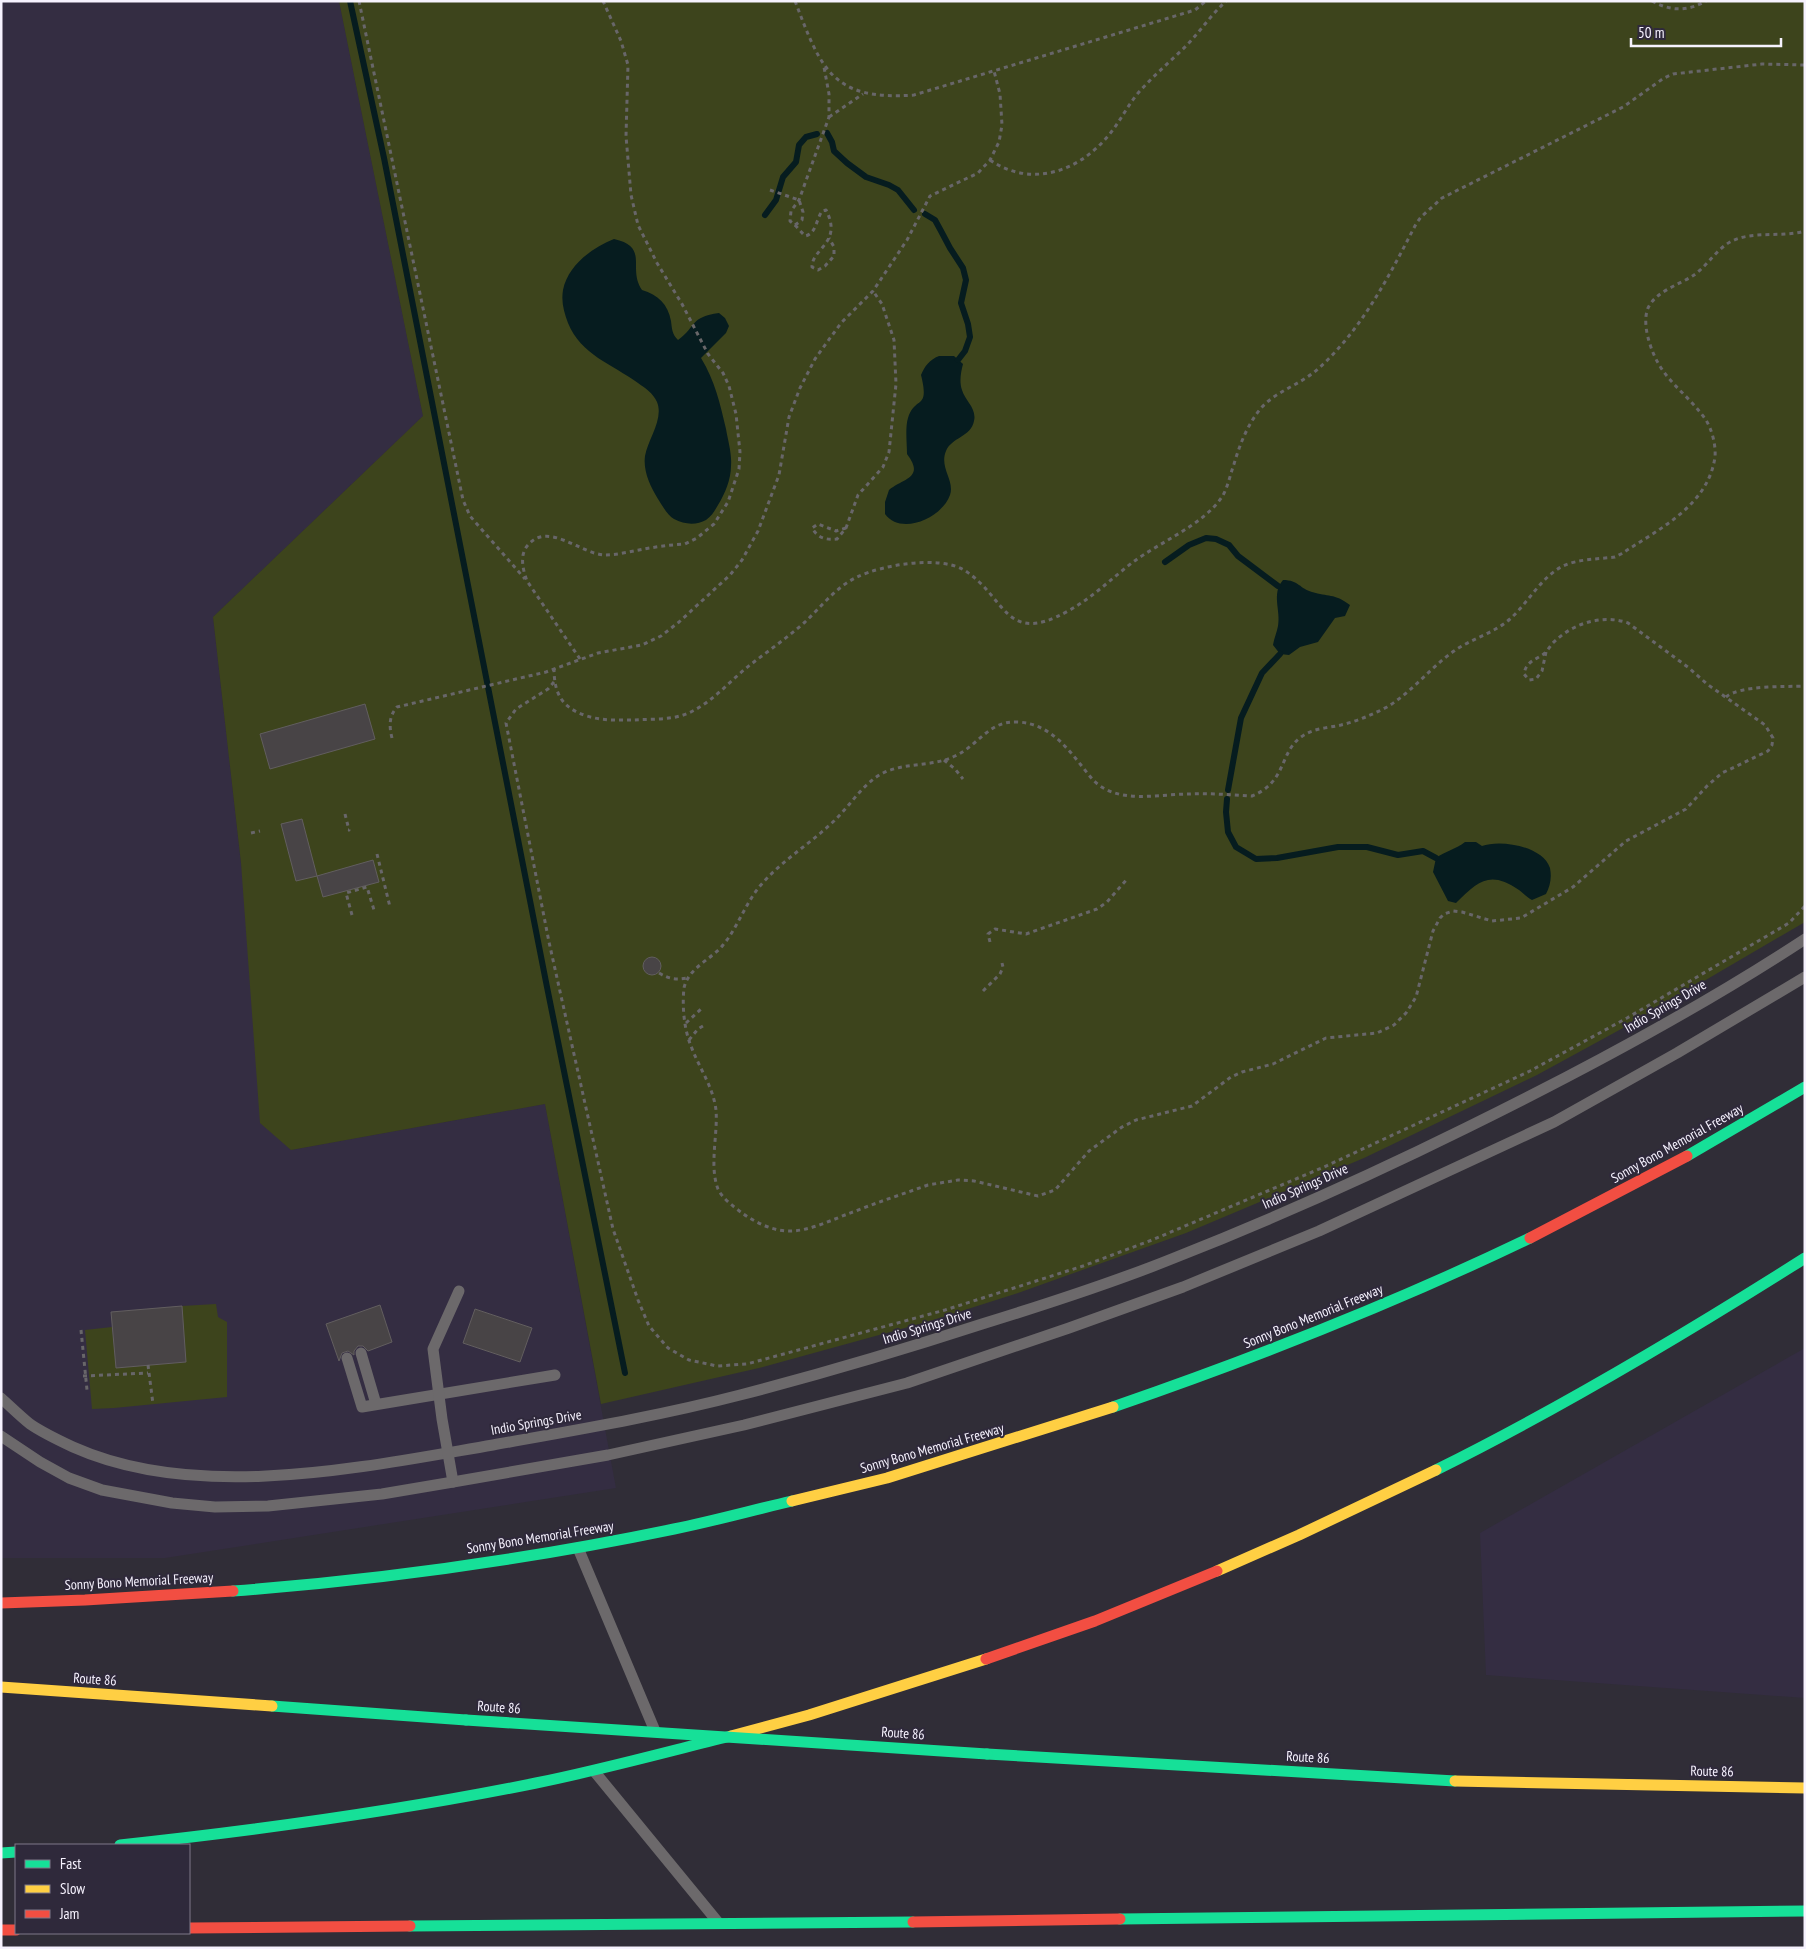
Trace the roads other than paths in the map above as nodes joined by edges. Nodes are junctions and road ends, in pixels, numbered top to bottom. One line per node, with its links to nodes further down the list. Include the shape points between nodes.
1 (1805, 939): 13 (lane, Indio Springs Drive, via 1662,1027 1542,1091 1396,1162 1173,1259 1059,1300 900,1350 737,1396 602,1426)
2 (1805, 978): 14 (lane, via 1554,1122 1319,1231 1183,1287 907,1383 744,1425 608,1455)
3 (1805, 1087): 15 (highway, Sonny Bono Memorial Freeway, via 1617,1194 1461,1271 1188,1382 1069,1423 883,1479 666,1531)
4 (1805, 1258): 18 (highway, via 1623,1370 1494,1441 1348,1513 1234,1564 1119,1612 976,1662 797,1719)
5 (459, 1291): 9 (lane, via 433,1349)
6 (361, 1353): 11 (lane)
7 (347, 1358): 11 (lane, via 362,1406)
8 (556, 1375): 9 (lane)
9 (439, 1394): 11 (lane); 13 (lane)
10 (1, 1398): 13 (lane, Indio Springs Drive, via 32,1425 81,1450 111,1461 176,1473 267,1476 378,1464)
11 (376, 1404)
12 (1, 1436): 14 (lane, via 69,1478 102,1490 172,1503 215,1507 268,1506 382,1494)
13 (448, 1452): 14 (lane)
14 (453, 1482)
15 (577, 1546): 16 (highway, Sonny Bono Memorial Freeway, via 302,1586 157,1597); 18 (lane)
16 (1, 1603)
17 (1, 1688): 20 (highway, Route 86, bridge, via 987,1754 1476,1782)
18 (664, 1752): 19 (highway)
19 (592, 1770): 21 (highway, via 516,1787 337,1818); 25 (lane)
20 (1805, 1788)
21 (129, 1844)
22 (15, 1852): 23 (highway)
23 (1, 1853)
24 (1805, 1911): 25 (highway)
25 (720, 1924): 26 (highway)
26 (190, 1928)
27 (1, 1930): 28 (highway)
28 (15, 1930)

